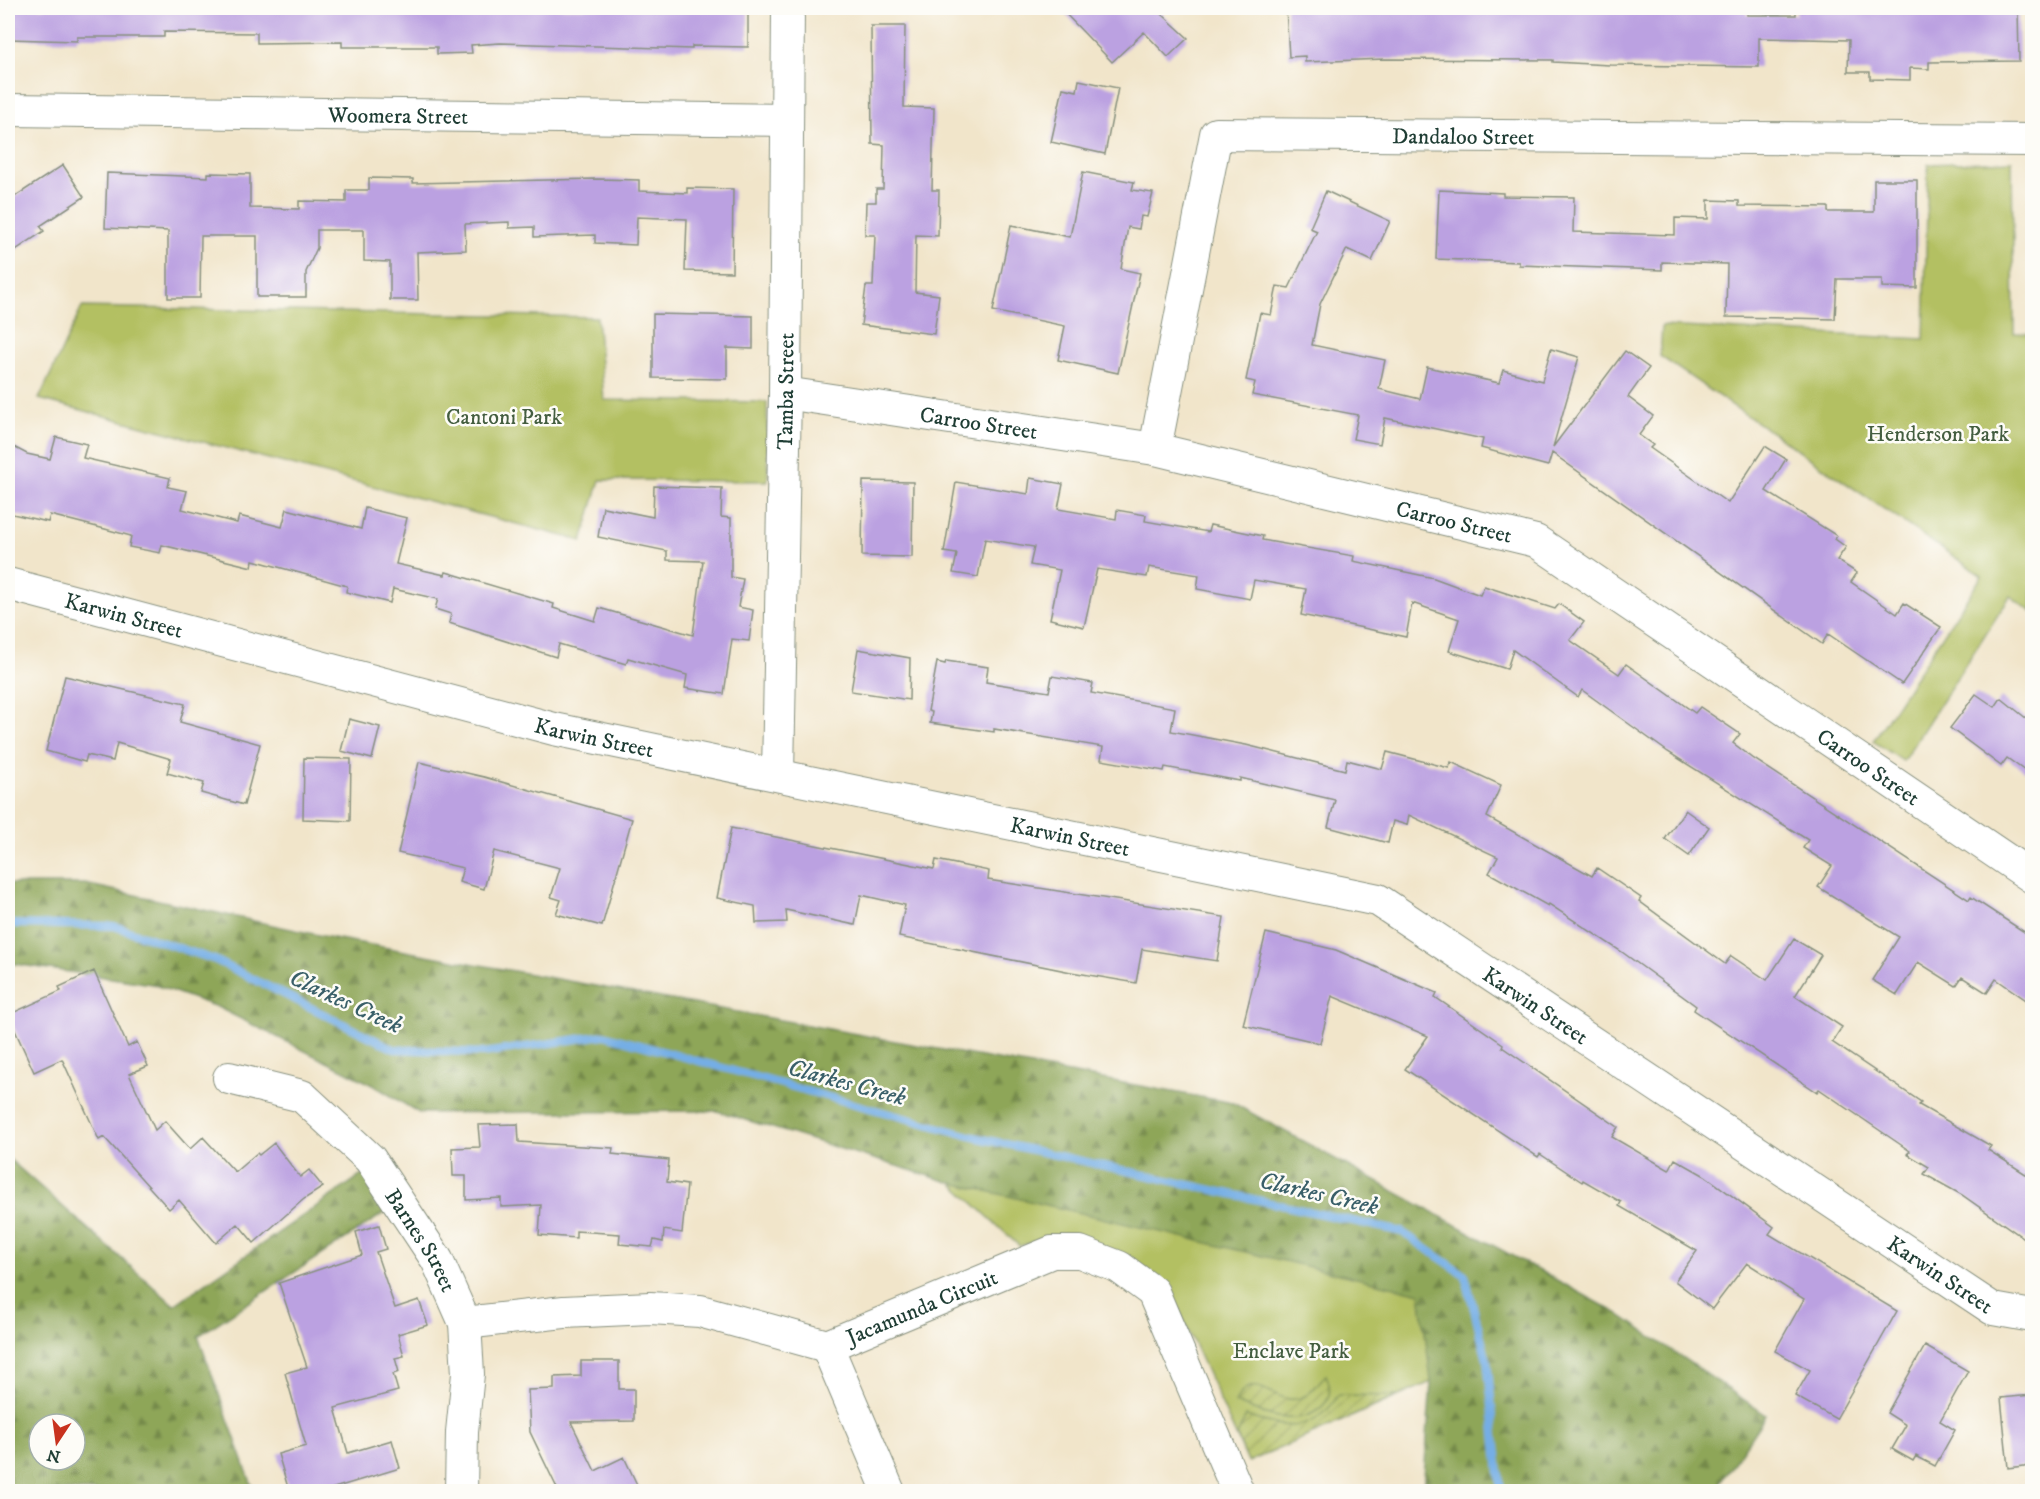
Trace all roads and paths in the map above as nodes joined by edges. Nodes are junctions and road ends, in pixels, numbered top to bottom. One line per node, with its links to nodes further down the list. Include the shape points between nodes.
1 (788, 8): 3 (street, Tamba Street)
2 (8, 110): 3 (street, Woomera Street)
3 (787, 120): 5 (street, Tamba Street)
4 (2032, 140): 6 (street, Dandaloo Street, via 1216,134)
5 (785, 393): 6 (street, Carroo Street); 8 (street, Tamba Street)
6 (1155, 449): 9 (street, Carroo Street, via 1536,541)
7 (8, 584): 8 (street, Karwin Street, via 554,729)
8 (778, 775): 11 (street, Karwin Street, via 1378,900 1993,1309)
9 (2032, 877)
10 (229, 1078): 12 (street, Barnes Street, via 302,1096 370,1159 437,1260)
11 (2032, 1316)
12 (465, 1323): 13 (street, Jacamunda Circuit, via 564,1312 660,1308 700,1311); 14 (street, Barnes Street, via 468,1374)
13 (827, 1346): 15 (street); 16 (street, Jacamunda Circuit, via 1052,1252 1080,1252 1119,1267 1153,1292)
14 (461, 1491)
15 (889, 1491)
16 (1238, 1491)

